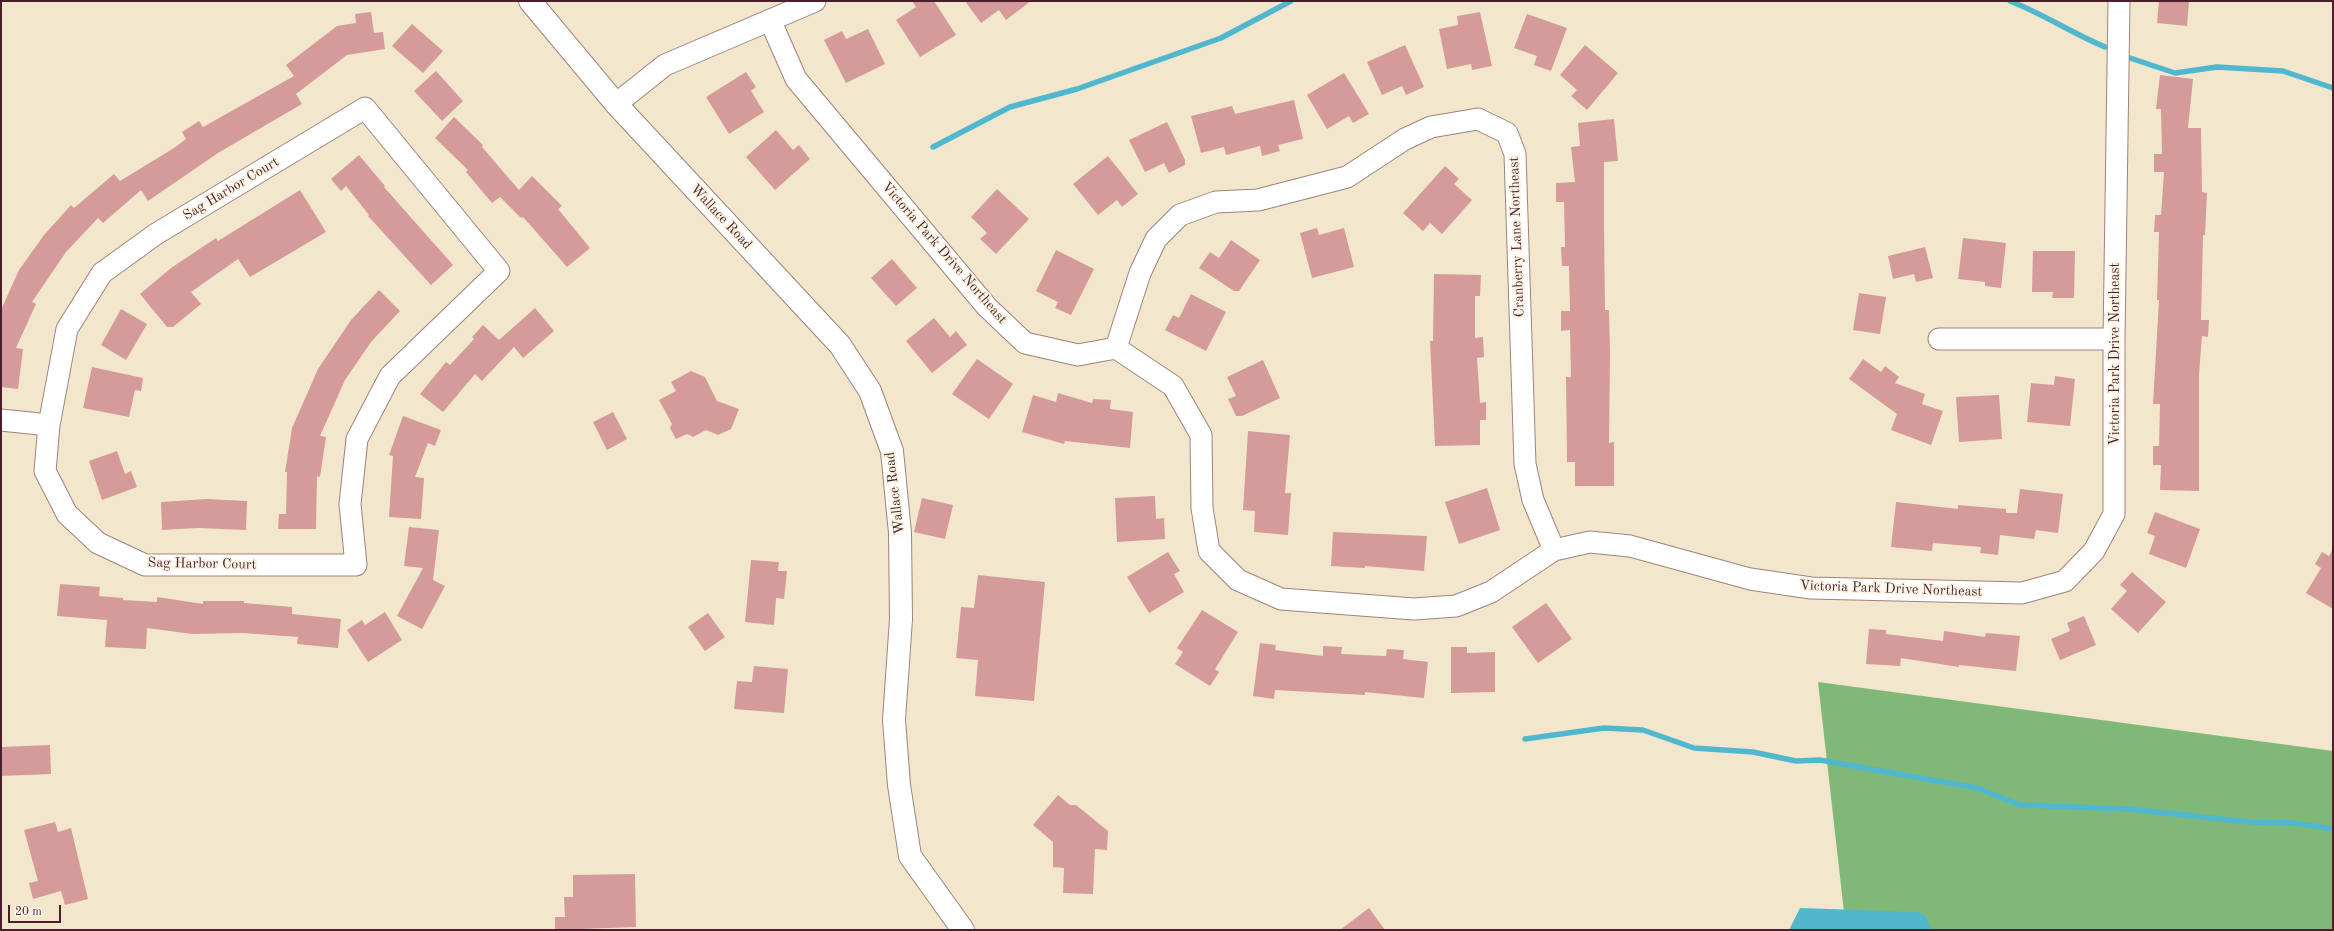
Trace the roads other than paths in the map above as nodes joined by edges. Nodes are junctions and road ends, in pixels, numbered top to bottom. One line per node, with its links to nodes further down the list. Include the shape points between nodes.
1 (530, 1): 5 (street, Wallace Road)
2 (815, 1): 4 (street)
3 (2119, 1): 7 (street, Victoria Park Drive Northeast)
4 (770, 20): 5 (street, via 665,65); 8 (street, Victoria Park Drive Northeast, via 796,79 992,312 1025,343 1078,355)
5 (616, 104): 12 (street, Wallace Road, via 840,345 870,391 892,451 900,533 901,619 894,720 898,785 910,856)
6 (1939, 339): 7 (street)
7 (2114, 339): 11 (street, Victoria Park Drive Northeast, via 2114,514 2094,550 2065,581 2022,592 1811,588 1750,580 1630,546 1590,542)
8 (1116, 348): 11 (street, Victoria Park Drive Northeast, via 1173,386 1201,434 1202,508 1209,551 1238,580 1281,599 1414,609 1456,606 1491,592); 11 (street, Cranberry Lane Northeast, via 1140,273 1156,239 1180,214 1216,202 1258,200 1347,177 1405,139 1431,127 1478,119 1507,133 1515,154 1525,464 1533,500)
9 (1, 420): 10 (street)
10 (49, 425): 10 (street, Sag Harbor Court, via 67,329 102,273 156,234 365,108 499,271 390,376 357,439 350,504 356,566 146,565 139,562 98,543 67,514 45,471)
11 (1554, 550)
12 (963, 930)

